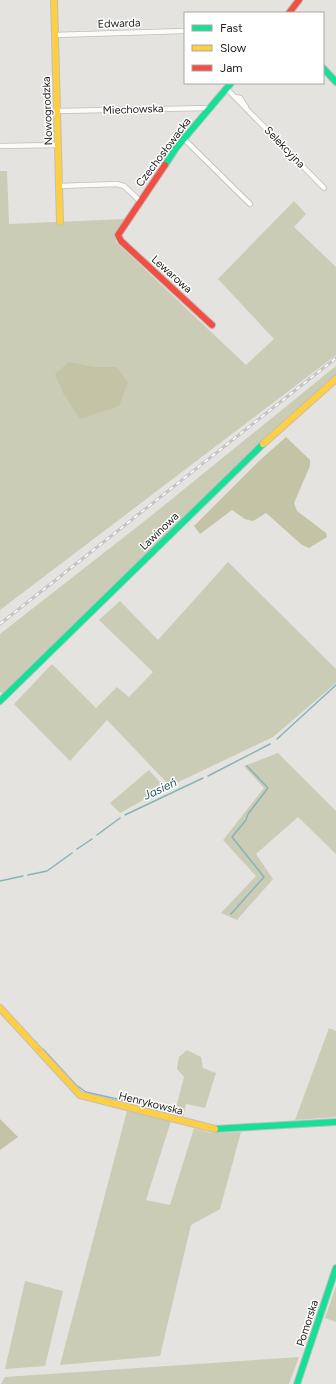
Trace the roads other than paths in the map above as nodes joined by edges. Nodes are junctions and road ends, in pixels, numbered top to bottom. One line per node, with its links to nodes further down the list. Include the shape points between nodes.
1 (54, 0): 5 (street, Nowogrodzka)
2 (299, 0): 3 (street)
3 (290, 12)
4 (184, 30): 5 (street, Edwarda)
5 (54, 35): 10 (street, Nowogrodzka)
6 (324, 69): 7 (street)
7 (336, 82)
8 (229, 86): 9 (street, Czechosłowacka); 15 (street, Selekcyjna, via 237,101 246,107)
9 (210, 108): 10 (street, Miechowska); 11 (street, Czechosłowacka)
10 (57, 111): 12 (street, Nowogrodzka)
11 (184, 139): 16 (street, Czechosłowacka); 17 (street)
12 (58, 145): 13 (street); 14 (street, Nowogrodzka)
13 (0, 146)
14 (59, 186): 16 (street, via 120,185); 18 (street, Nowogrodzka)
15 (324, 188)
16 (140, 201): 19 (street, Czechosłowacka)
17 (250, 204)
18 (60, 222)
19 (118, 237): 20 (street, Lewarowa)
20 (212, 325)
21 (336, 379): 22 (street, Lawinowa, via 271,436)
22 (0, 701)
23 (0, 1008): 24 (street, Henrykowska, via 80,1095 212,1129)
24 (336, 1122)
25 (336, 1268): 26 (street, Pomorska)
26 (297, 1384)

